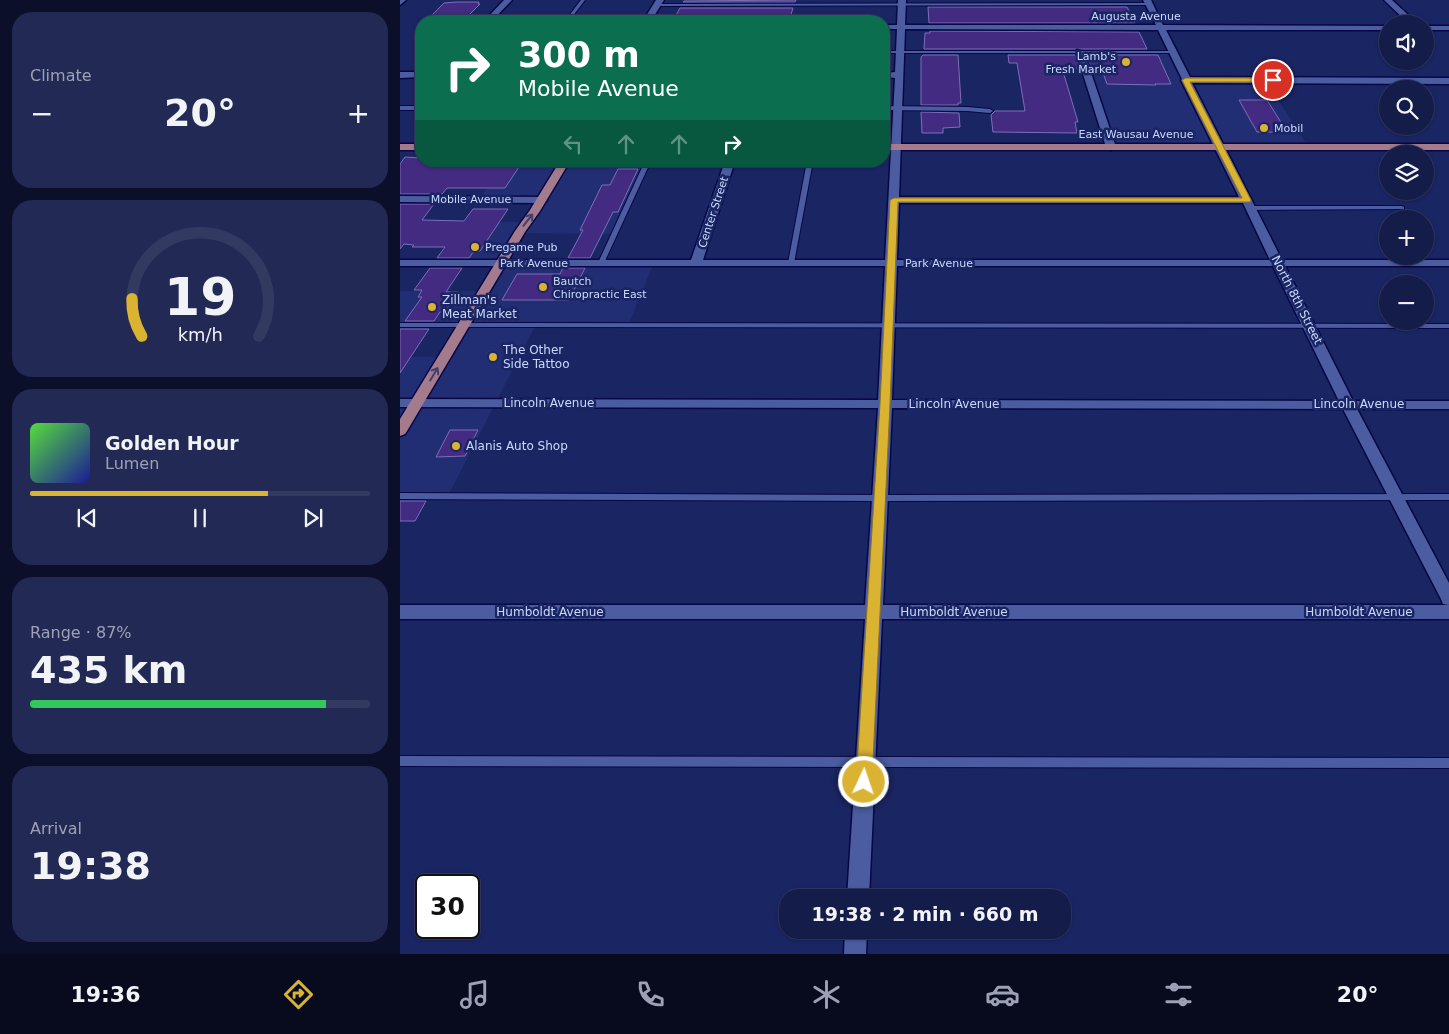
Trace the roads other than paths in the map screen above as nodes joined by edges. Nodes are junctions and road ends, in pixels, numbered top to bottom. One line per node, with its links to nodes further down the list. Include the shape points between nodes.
1 (508, 0): 7 (street)
2 (583, 0): 8 (lane)
3 (1388, 0): 10 (street)
4 (659, 2): 5 (lane); 9 (street)
5 (902, 2): 6 (lane); 12 (street)
6 (1148, 2): 13 (street, North 8th Street)
7 (494, 15)
8 (572, 15)
9 (651, 15)
10 (1404, 15)
11 (890, 27): 12 (street, Augusta Avenue)
12 (901, 27): 13 (street, Augusta Avenue); 18 (street)
13 (1160, 28): 14 (street, Augusta Avenue); 20 (street, North 8th Street)
14 (1379, 28)
15 (1434, 28): 16 (street)
16 (1449, 28)
17 (890, 52): 18 (lane)
18 (900, 52): 19 (lane); 24 (street)
19 (1080, 52): 20 (lane); 32 (street)
20 (1172, 52): 25 (street, North 8th Street)
21 (400, 75): 22 (street)
22 (415, 75)
23 (890, 75): 24 (street)
24 (899, 75): 30 (street)
25 (1186, 80): 26 (street); 36 (street, North 8th Street)
26 (1449, 81)
27 (400, 108): 28 (lane)
28 (415, 108)
29 (890, 108): 30 (lane)
30 (898, 108): 31 (lane); 35 (street)
31 (990, 111)
32 (1111, 146): 35 (main road, East Wausau Avenue); 36 (main road, East Wausau Avenue)
33 (400, 147): 34 (main road)
34 (415, 147)
35 (890, 147): 45 (street)
36 (1219, 147): 37 (main road, East Wausau Avenue); 46 (street, North 8th Street)
37 (1449, 147)
38 (553, 167): 44 (main road, via 540,190)
39 (561, 167): 44 (main road)
40 (645, 167): 50 (lane)
41 (728, 167): 51 (street, Center Street)
42 (809, 167): 52 (lane)
43 (400, 200): 44 (street, Mobile Avenue)
44 (542, 200): 48 (main road, one-way to 44)
45 (894, 200): 46 (street); 53 (street)
46 (1248, 204): 47 (lane); 54 (street, North 8th Street)
47 (1402, 208)
48 (502, 262): 49 (street, Park Avenue); 50 (street, Park Avenue); 57 (main road)
49 (400, 263)
50 (601, 263): 51 (street, Park Avenue)
51 (696, 263): 52 (street, Park Avenue)
52 (790, 263): 53 (street, Park Avenue)
53 (891, 263): 54 (street, Park Avenue); 58 (street)
54 (1278, 263): 55 (street, Park Avenue); 60 (street, North 8th Street)
55 (1449, 263)
56 (400, 325): 57 (lane)
57 (463, 326): 58 (lane); 62 (main road, one-way to 57)
58 (888, 326): 60 (lane); 63 (street)
59 (1449, 326): 60 (lane)
60 (1310, 327): 64 (street, North 8th Street)
61 (400, 403): 62 (street, Lincoln Avenue)
62 (417, 403): 63 (street, Lincoln Avenue); 66 (main road)
63 (885, 404): 64 (street, Lincoln Avenue); 70 (street)
64 (1348, 404): 65 (street, Lincoln Avenue); 68 (street, North 8th Street)
65 (1449, 404)
66 (400, 431)
67 (400, 496): 70 (lane)
68 (1396, 497): 69 (lane); 70 (lane); 71 (street, North 8th Street)
69 (1449, 497)
70 (879, 498): 73 (street)
71 (1449, 599)
72 (400, 612): 73 (street, Humboldt Avenue)
73 (873, 612): 74 (street, Humboldt Avenue); 76 (street)
74 (1449, 612)
75 (400, 761): 76 (lane)
76 (865, 763): 77 (lane); 78 (street)
77 (1449, 763)
78 (858, 889)
79 (856, 939): 80 (street)
80 (855, 954)

